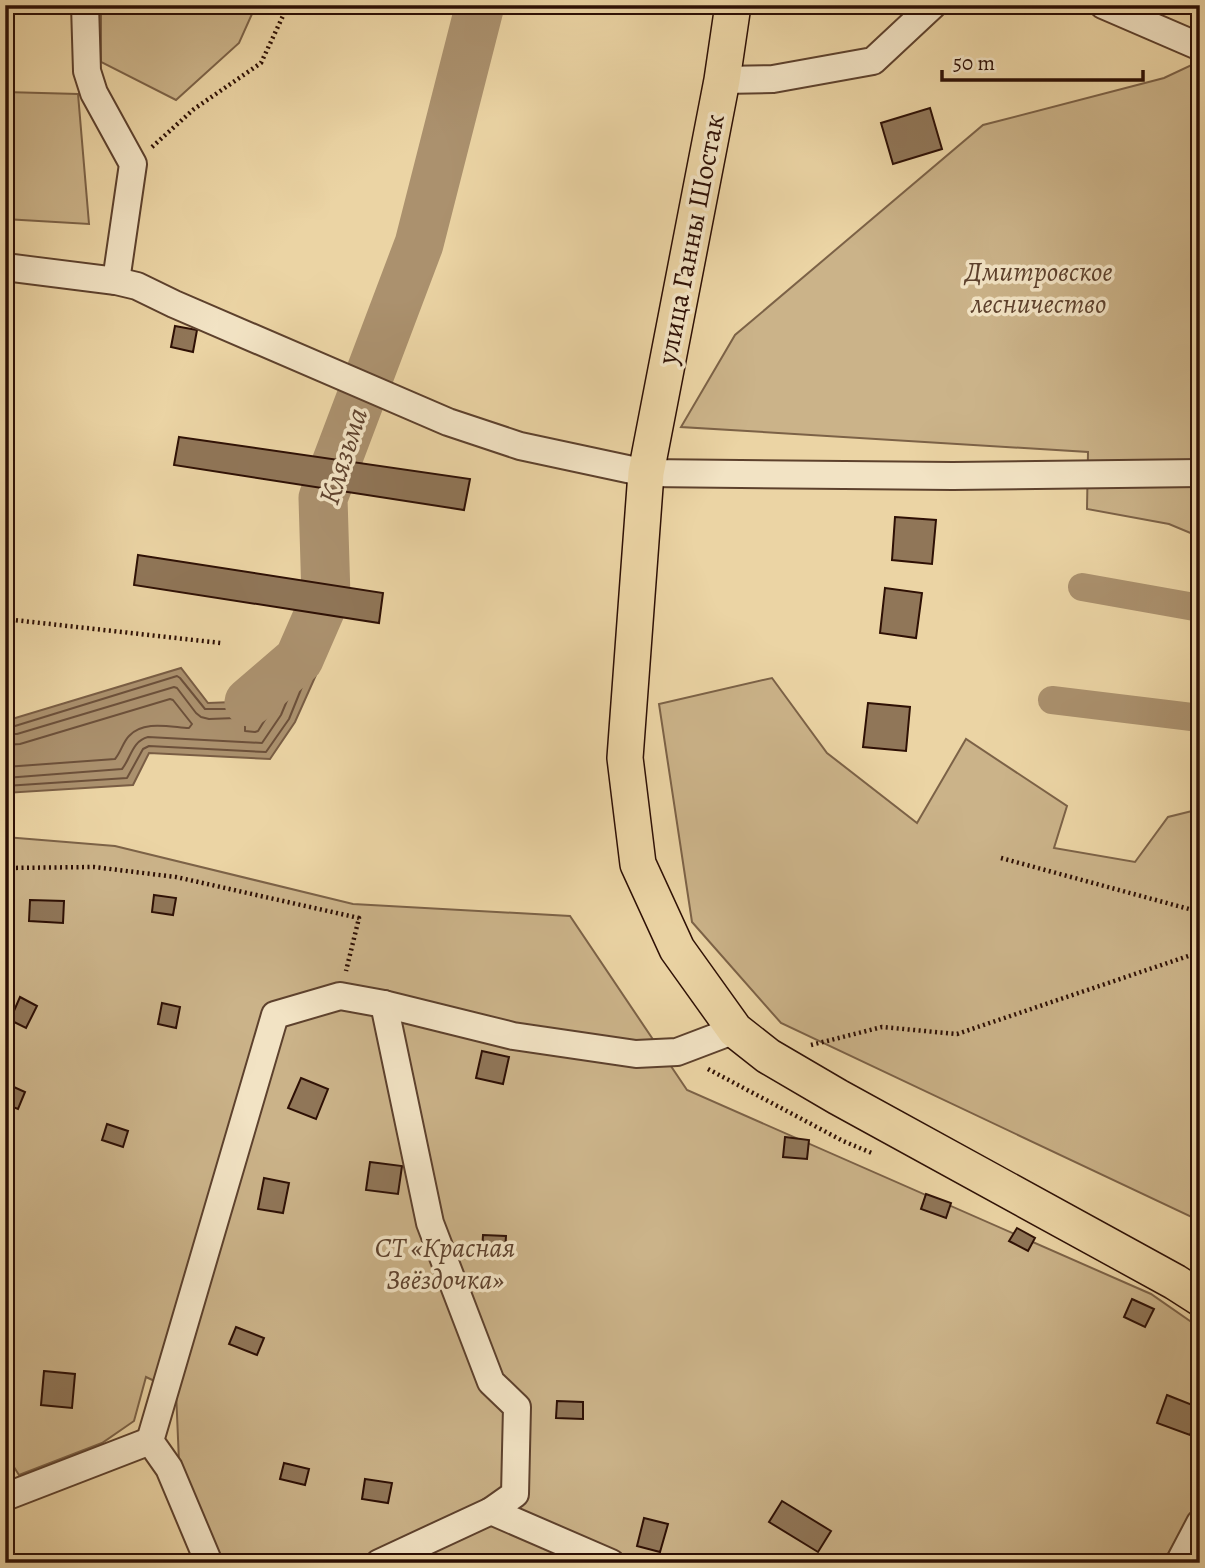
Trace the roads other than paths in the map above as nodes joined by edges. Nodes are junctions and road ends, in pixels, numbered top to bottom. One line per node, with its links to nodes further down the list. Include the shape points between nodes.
1 (85, 5): 8 (street, via 87,71 133,164)
2 (733, 5): 6 (main road, улица Ганны Шостак)
3 (933, 5): 6 (street, via 873,61 773,79)
4 (1103, 5): 5 (street)
5 (1198, 46)
6 (722, 80): 9 (main road, улица Ганны Шостак)
7 (5, 267): 8 (street)
8 (116, 281): 9 (street, via 137,286 448,422 520,446)
9 (646, 473): 10 (street); 12 (main road, улица Ганны Шостак, via 625,758 638,864 677,949)
10 (1200, 473)
11 (384, 1004): 12 (street, via 513,1036 636,1055 677,1052); 14 (street, via 340,996 275,1015); 16 (street, via 430,1223 491,1382 517,1407 516,1493)
12 (735, 1030): 13 (main road, улица Ганны Шостак, via 768,1056 838,1097)
13 (1200, 1298)
14 (150, 1441): 15 (street); 18 (street, via 169,1468)
15 (5, 1497)
16 (491, 1511): 19 (street); 20 (street)
17 (1200, 1523): 21 (street)
18 (209, 1563)
19 (379, 1563)
20 (611, 1563)
21 (1179, 1563)

